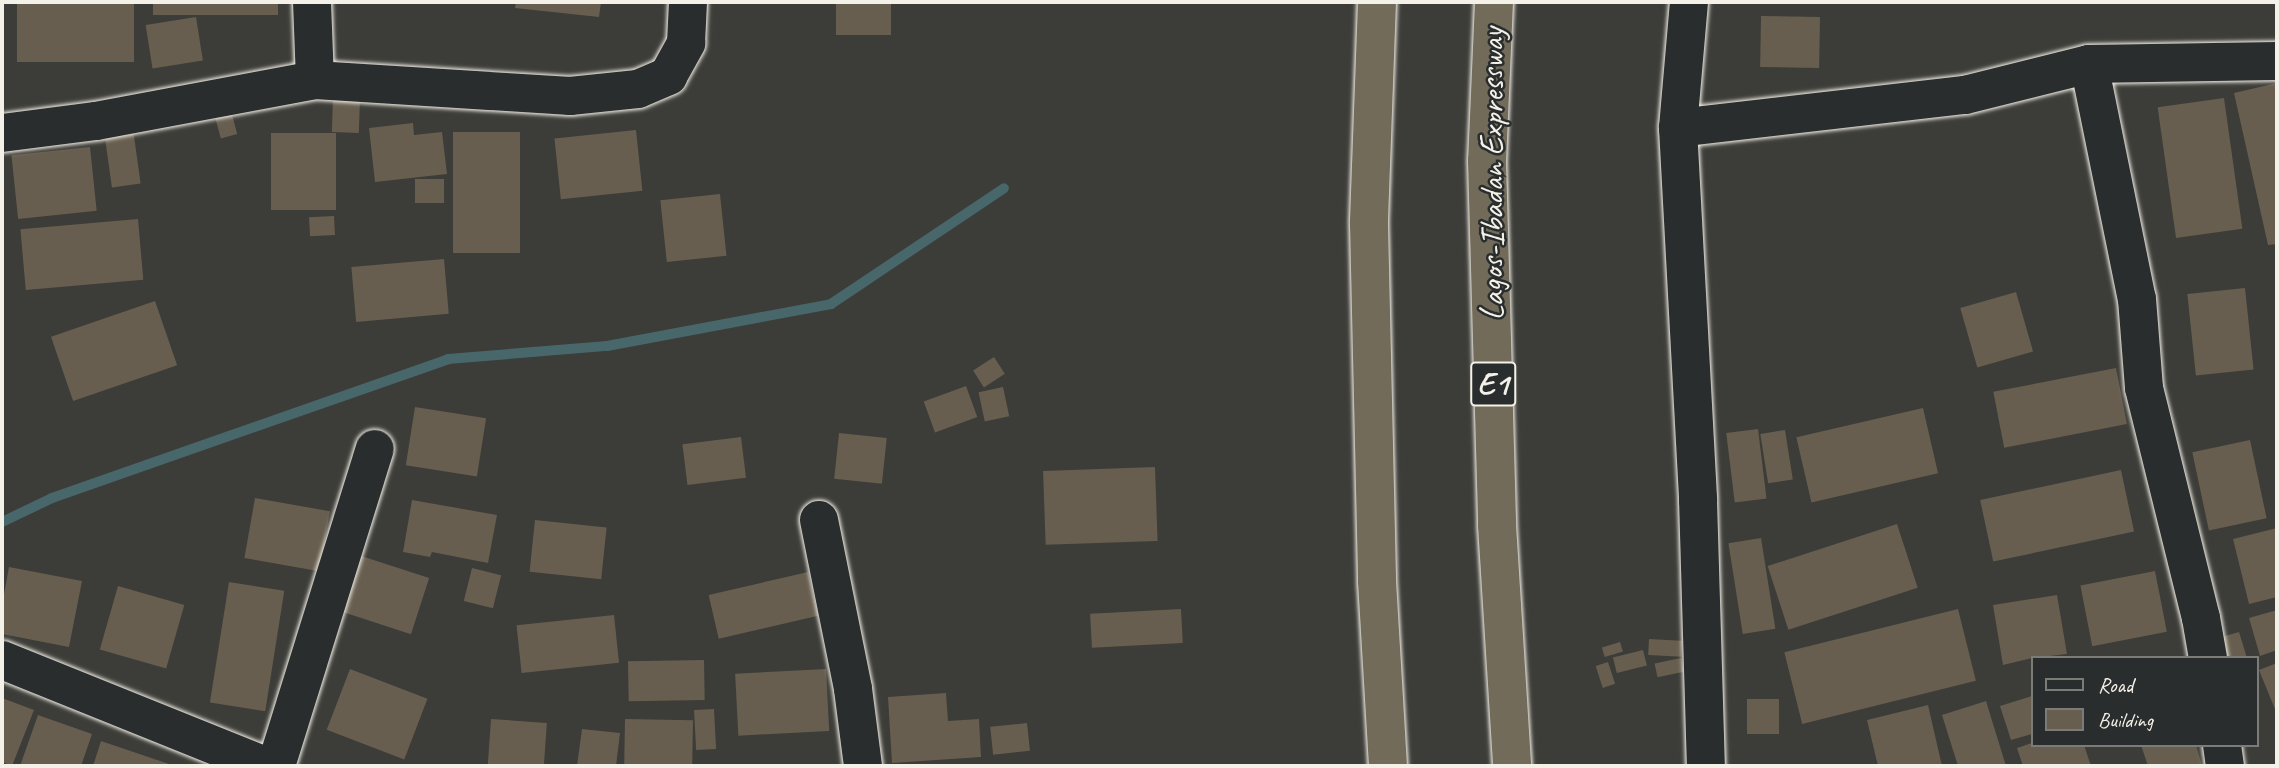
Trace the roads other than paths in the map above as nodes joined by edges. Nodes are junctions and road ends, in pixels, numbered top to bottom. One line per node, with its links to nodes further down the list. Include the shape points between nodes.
1 (312, 2): 8 (street)
2 (688, 2): 8 (street, via 686,43 668,76 638,89 570,96)
3 (1377, 2): 19 (highway, via 1369,224 1377,582)
4 (1494, 2): 20 (highway, Lagos-Ibadan Expressway / E1, via 1487,161 1497,525)
5 (1689, 2): 9 (street)
6 (2277, 61): 7 (street)
7 (2089, 64): 9 (street, via 1965,95); 13 (street, via 2137,299 2144,388)
8 (315, 80): 10 (street, via 96,121)
9 (1678, 128): 21 (street, via 1698,500)
10 (2, 133)
11 (375, 449): 17 (street)
12 (819, 520): 18 (street, via 853,689)
13 (2207, 656)
14 (2, 660): 16 (street)
15 (2222, 747): 22 (street)
16 (266, 766)
17 (276, 766)
18 (863, 766)
19 (1388, 766)
20 (1511, 766)
21 (1706, 766)
22 (2225, 766)

